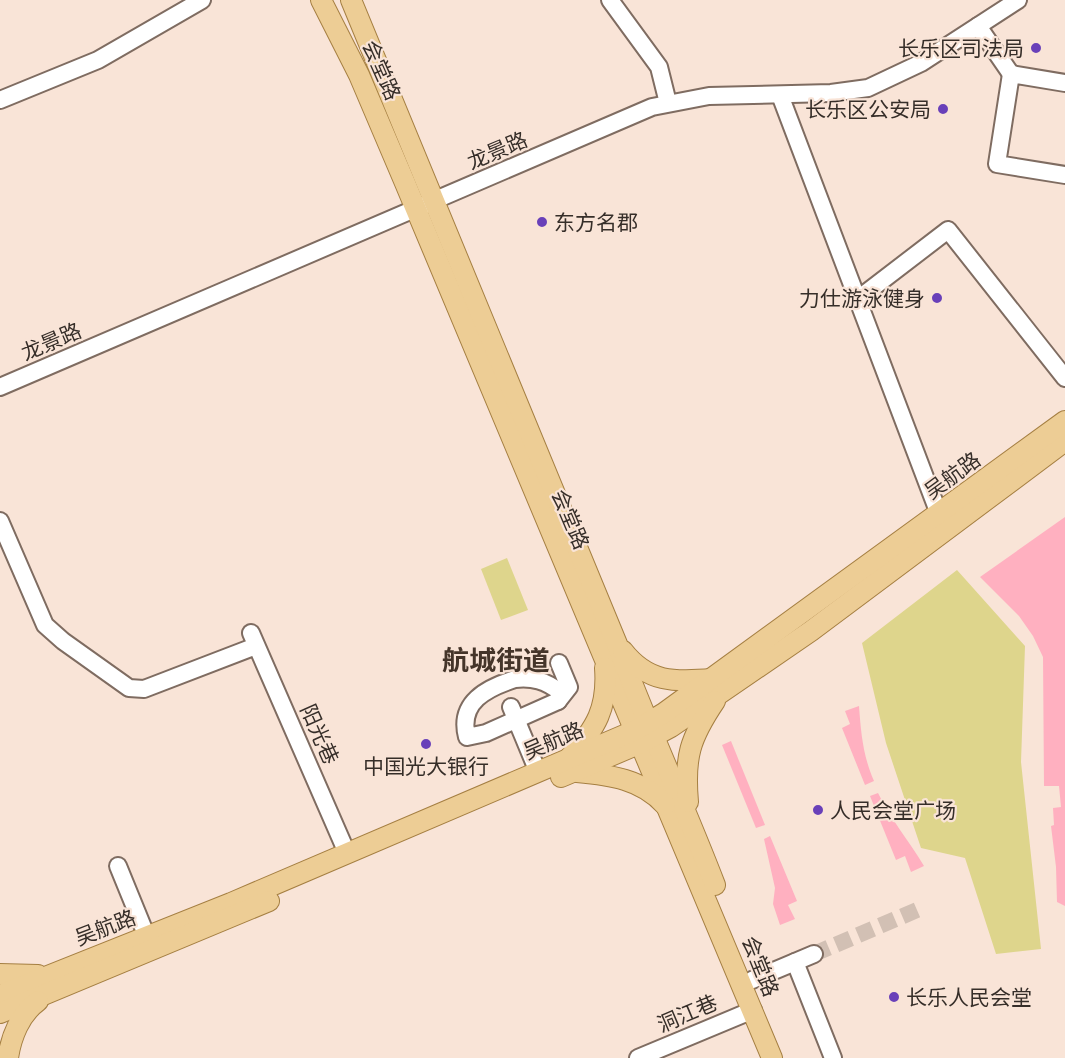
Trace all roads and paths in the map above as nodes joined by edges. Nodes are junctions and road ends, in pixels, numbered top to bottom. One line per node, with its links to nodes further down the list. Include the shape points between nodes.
1 (202, 0): 10 (street, via 98,60)
2 (321, 0): 14 (main road, 会堂路, via 359,75)
3 (351, 0): 13 (main road, 会堂路)
4 (610, 0): 11 (street, via 658,67)
5 (1018, 0): 6 (street, 龙景路)
6 (978, 26): 7 (street); 9 (street, 龙景路, via 921,63 868,88)
7 (1011, 74): 8 (street); 12 (street, via 997,164)
8 (1065, 83)
9 (780, 95): 11 (street, 龙景路, via 709,96); 15 (street)
10 (0, 100)
11 (668, 103): 13 (street, 龙景路)
12 (1065, 175)
13 (434, 202): 14 (street, 龙景路); 22 (main road, 会堂路)
14 (416, 210): 17 (street, 龙景路); 23 (main road, 会堂路)
15 (858, 299): 16 (street, via 948,230); 20 (street)
16 (1065, 378)
17 (0, 387)
18 (1065, 421): 20 (main road, 吴航路)
19 (1065, 441): 25 (main road, 吴航路, via 811,631)
20 (939, 514): 25 (main road, 吴航路)
21 (0, 521): 33 (street, 阳光巷, via 45,625 129,688 144,689 254,639)
22 (617, 644): 25 (main road, via 639,669 651,675); 28 (main road, 会堂路, via 639,702)
23 (605, 662): 28 (main road, 会堂路); 29 (main road, via 602,711)
24 (559, 663): 26 (street, via 569,687)
25 (717, 686): 28 (main road, 吴航路); 32 (main road, via 692,739 688,757)
26 (558, 701): 27 (street); 27 (street, via 560,692 535,679 515,679 489,689 468,712 467,737 477,736)
27 (513, 714): 30 (street)
28 (645, 733): 29 (main road, 吴航路); 31 (main road, 会堂路); 32 (main road, 会堂路)
29 (572, 765): 30 (main road, 吴航路); 31 (main road, via 632,782 658,797); 40 (main road, 吴航路, via 237,916)
30 (538, 772): 33 (main road, 吴航路)
31 (672, 814): 42 (main road, 会堂路)
32 (691, 823): 39 (main road, 会堂路)
33 (347, 853): 35 (main road, 吴航路)
34 (118, 867): 35 (street)
35 (147, 937): 40 (main road, 吴航路)
36 (814, 954): 37 (street)
37 (795, 962): 39 (street); 48 (street)
38 (0, 974): 40 (main road)
39 (752, 980): 47 (main road, 会堂路)
40 (52, 983): 41 (main road, 吴航路); 43 (main road, 吴航路); 44 (main road, via 25,1013)
41 (0, 995)
42 (753, 1010): 45 (street, 洞江巷); 46 (main road, 会堂路)
43 (0, 1013)
44 (8, 1058)
45 (638, 1058)
46 (772, 1058)
47 (783, 1058)
48 (833, 1058)

